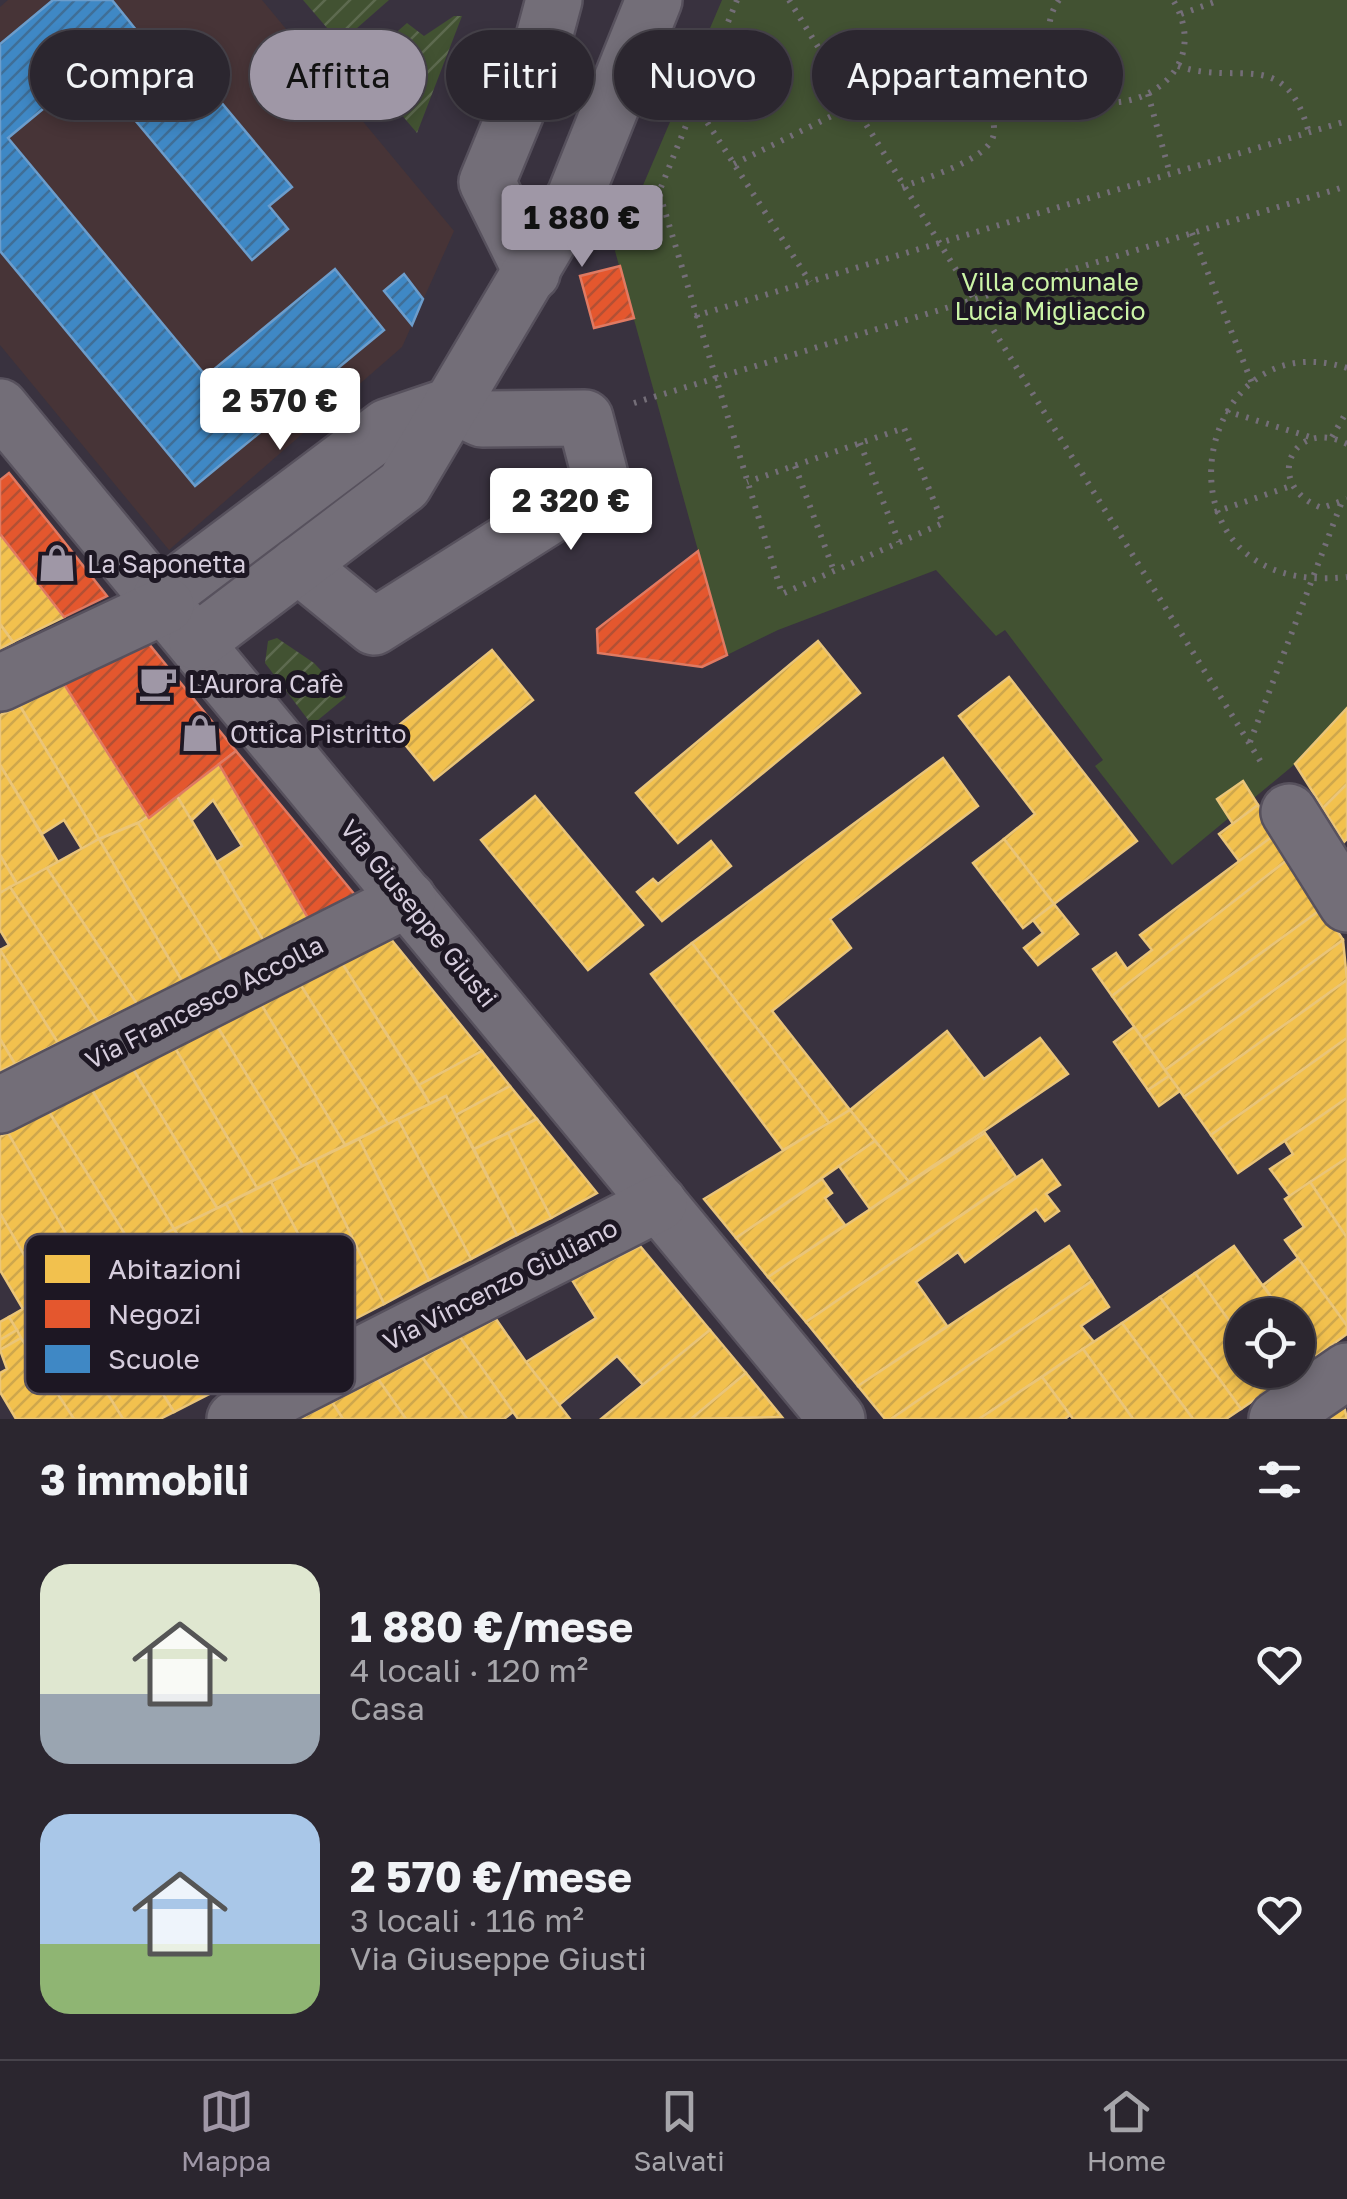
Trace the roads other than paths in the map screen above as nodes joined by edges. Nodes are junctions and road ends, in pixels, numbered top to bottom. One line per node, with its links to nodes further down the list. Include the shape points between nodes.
1 (554, 0): 7 (street, via 539,56 487,182)
2 (654, 0): 4 (street)
3 (674, 0): 5 (street)
4 (643, 30)
5 (656, 30)
6 (614, 105): 7 (street)
7 (532, 273): 8 (street)
8 (452, 404): 10 (street, via 404,485); 10 (street, via 482,419 584,418 602,483 374,628); 11 (street, via 387,427)
9 (0, 407): 11 (street, Via Giuseppe Giusti)
10 (298, 565): 11 (street)
11 (174, 615): 12 (street); 14 (street, Via Giuseppe Giusti)
12 (0, 683)
13 (1289, 812): 15 (street)
14 (408, 900): 16 (street, Via Francesco Accolla); 17 (street, Via Giuseppe Giusti)
15 (1347, 904)
16 (0, 1106)
17 (658, 1203): 18 (street, Via Vincenzo Giuliano); 22 (street, Via Giuseppe Giusti)
18 (355, 1358)
19 (1347, 1371): 23 (street)
20 (284, 1394): 21 (street, Via Vincenzo Giuliano)
21 (235, 1419)
22 (837, 1419)
23 (1277, 1419)

